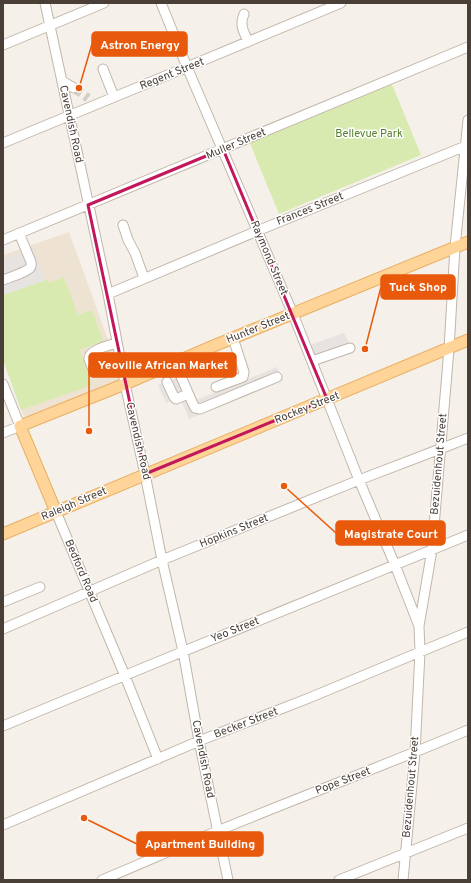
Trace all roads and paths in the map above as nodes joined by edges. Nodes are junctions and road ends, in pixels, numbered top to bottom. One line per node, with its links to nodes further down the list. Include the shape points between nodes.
1 (45, 3): 6 (street, Cavendish Road)
2 (161, 3): 10 (street, Raymond Street)
3 (341, 3): 7 (street, Regent Street)
4 (98, 4): 6 (street)
5 (244, 14): 7 (street, via 241,24)
6 (50, 25): 8 (street); 12 (street, Cavendish Road)
7 (248, 42): 10 (street, Regent Street)
8 (3, 45)
9 (468, 47): 21 (street, Muller Street)
10 (187, 67): 15 (street, Regent Street); 21 (street, Raymond Street)
11 (102, 71): 15 (street)
12 (62, 81): 13 (street); 17 (street, Cavendish Road)
13 (74, 88)
14 (88, 98): 16 (street)
15 (112, 98): 16 (street, Regent Street)
16 (98, 104): 17 (street, Regent Street)
17 (69, 116): 19 (street, Regent Street); 22 (street, Cavendish Road)
18 (468, 120): 20 (street, Bezuidenhout Street)
19 (3, 143)
20 (467, 145): 24 (street, Frances Street); 28 (street, Bezuidenhout Street)
21 (223, 149): 22 (street, Muller Street); 24 (street, Raymond Street)
22 (88, 205): 25 (street, Muller Street); 31 (street, Cavendish Road)
23 (123, 226): 29 (street)
24 (257, 231): 29 (street, Frances Street); 32 (street, Raymond Street)
25 (19, 233): 26 (street, Muller Street); 30 (street, via 31,262 30,268)
26 (3, 240)
27 (468, 242): 28 (main road, Hunter Street)
28 (456, 247): 32 (main road, Hunter Street); 37 (street, Bezuidenhout Street)
29 (144, 278): 31 (street, Frances Street)
30 (3, 280)
31 (108, 294): 35 (street, Cavendish Road)
32 (292, 314): 33 (main road, Hunter Street); 38 (street, Raymond Street)
33 (233, 338): 39 (main road, Hunter Street); 45 (street, via 244,372 243,377)
34 (468, 340): 37 (main road, Rockey Street)
35 (117, 343): 40 (street, via 91,354 89,359); 44 (street, Cavendish Road)
36 (350, 348): 38 (street)
37 (449, 348): 47 (main road, Rockey Street); 51 (street, Bezuidenhout Street)
38 (312, 361): 47 (street, Raymond Street)
39 (175, 363): 44 (main road, Hunter Street); 46 (street)
40 (94, 372)
41 (277, 377): 46 (street, via 200,409 195,408)
42 (167, 382): 46 (street, via 174,397)
43 (3, 384): 48 (street, Bedford Road)
44 (125, 384): 48 (main road, Hunter Street); 52 (street, Cavendish Road)
45 (216, 387)
46 (188, 394)
47 (327, 399): 52 (main road, Rockey Street); 53 (street, Raymond Street)
48 (20, 426): 49 (street, Hunter Street); 54 (main road, Bedford Road)
49 (3, 433)
50 (468, 438): 51 (street, Hopkins Street)
51 (440, 449): 53 (street, Hopkins Street); 57 (street, Bezuidenhout Street)
52 (145, 474): 54 (main road, Raleigh Street); 58 (street, Cavendish Road)
53 (359, 480): 58 (street, Hopkins Street); 59 (street, Raymond Street)
54 (56, 512): 55 (main road, Raleigh Street); 61 (street, Bedford Road)
55 (3, 534)
56 (468, 535): 57 (street, Yeo Street)
57 (432, 550): 59 (street, Yeo Street); 63 (street, Bezuidenhout Street)
58 (162, 560): 61 (street, Hopkins Street); 66 (street, Cavendish Road)
59 (395, 565): 63 (street, Raymond Street); 66 (street, Yeo Street)
60 (40, 587): 62 (street)
61 (90, 592): 64 (street, Hopkins Street); 68 (street, Bedford Road)
62 (3, 602)
63 (419, 626): 67 (street, Bezuidenhout Street)
64 (3, 629)
65 (468, 632): 67 (street, Becker Street)
66 (183, 652): 68 (street, Yeo Street); 71 (street, Cavendish Road)
67 (420, 652): 71 (street, Becker Street); 72 (street, Bezuidenhout Street)
68 (125, 676): 69 (street, Yeo Street); 73 (street, Bedford Road)
69 (3, 726)
70 (468, 730): 72 (street, Pope Street)
71 (200, 741): 73 (street, Becker Street); 76 (street, Cavendish Road)
72 (415, 753): 76 (street, Pope Street); 77 (street, Bezuidenhout Street)
73 (158, 759): 74 (street, Becker Street)
74 (3, 825)
75 (468, 828): 77 (street)
76 (218, 831): 78 (street, Pope Street); 79 (street, Cavendish Road)
77 (405, 854): 80 (street); 81 (street, Bezuidenhout Street)
78 (102, 880)
79 (228, 880)
80 (339, 880)
81 (402, 880)

